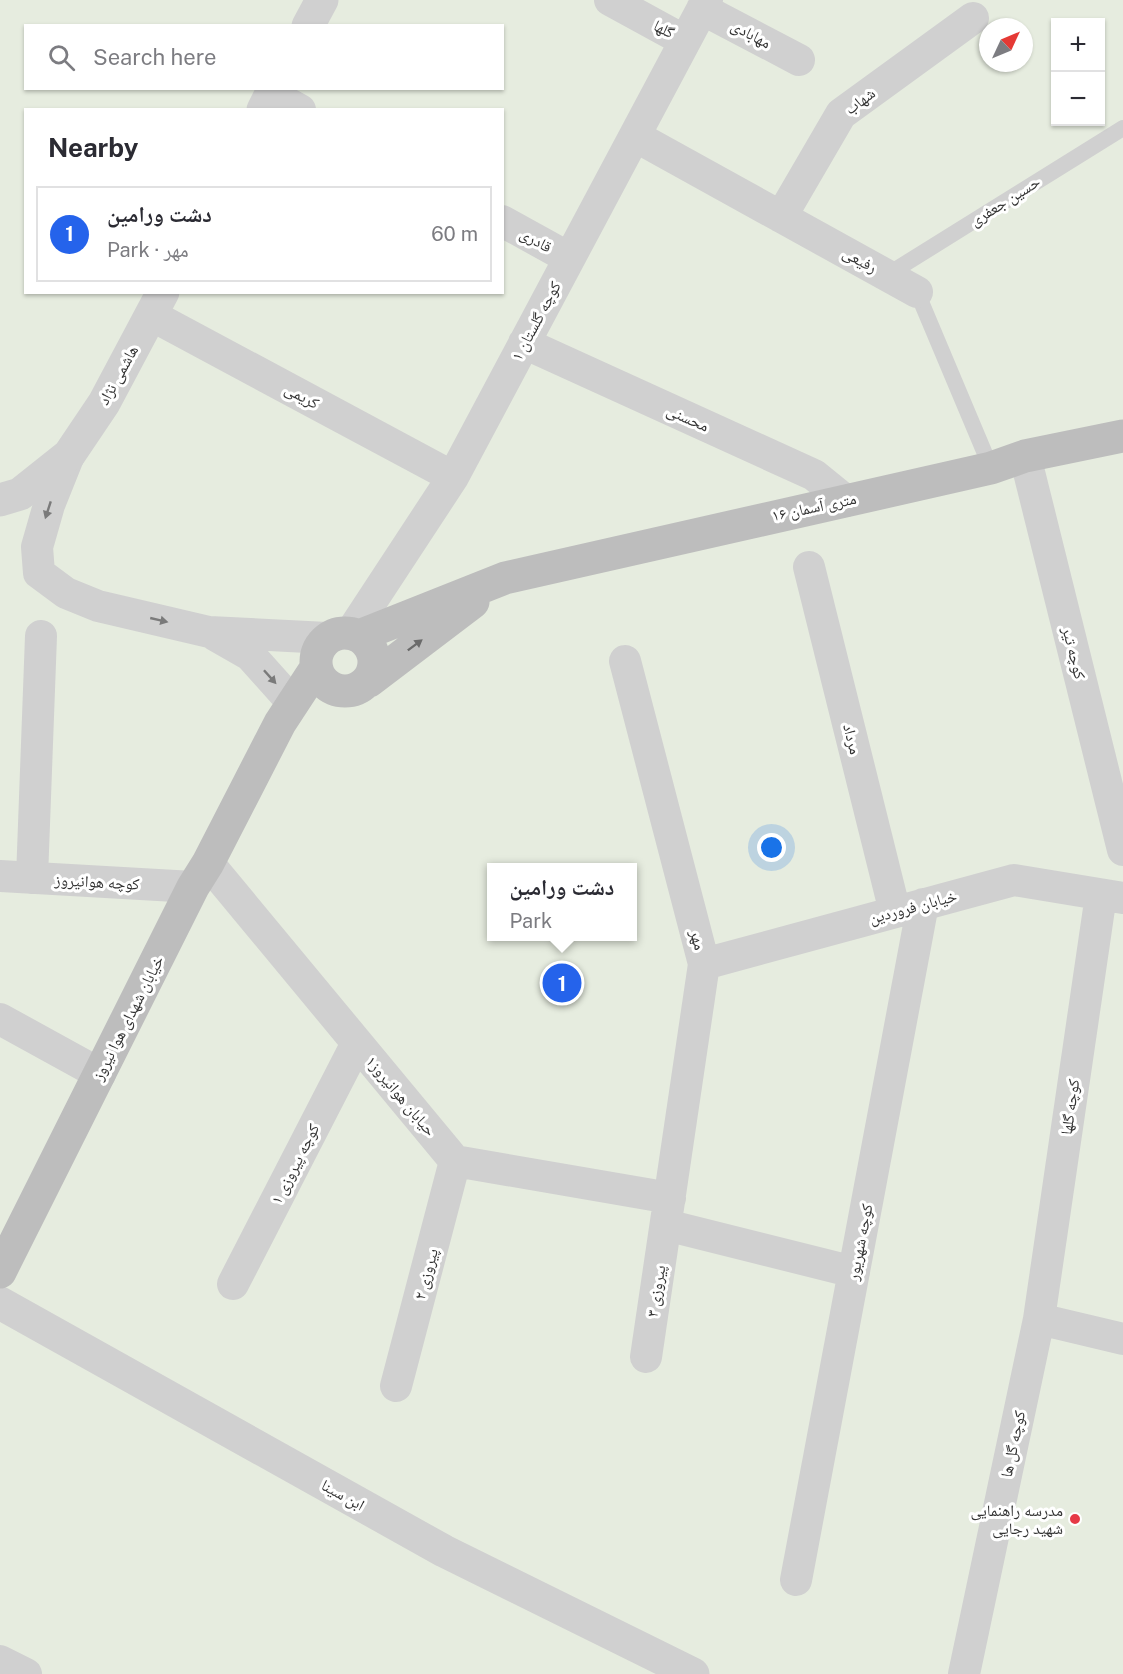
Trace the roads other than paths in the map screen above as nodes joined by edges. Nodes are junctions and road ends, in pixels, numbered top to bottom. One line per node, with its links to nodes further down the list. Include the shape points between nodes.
1 (322, 0): 5 (street)
2 (610, 0): 6 (street, گلها)
3 (705, 4): 6 (street, کوچه گلستان ۱); 7 (street, مهابادی)
4 (973, 18): 12 (street, شهاب, via 841,114)
5 (309, 24)
6 (685, 41): 11 (street, کوچه گلستان ۱)
7 (799, 60)
8 (269, 97): 9 (street)
9 (295, 108)
10 (1123, 128): 15 (lane, حسین جعفری)
11 (635, 136): 12 (street, رفیعی); 14 (street, کوچه گلستان ۱)
12 (782, 216): 15 (street, رفیعی)
13 (504, 222): 14 (street, قادری)
14 (569, 258): 18 (street, کوچه گلستان ۱)
15 (886, 275): 16 (street, رفیعی)
16 (917, 292): 22 (lane, رفیعی)
17 (157, 304): 20 (street, هاشمی نژاد, via 104,403); 23 (street, کریمی)
18 (524, 344): 23 (street, کوچه گلستان ۱); 25 (street, محسنی, via 814,475)
19 (1123, 436): 21 (main road, ۱۶ متری آسمان)
20 (69, 455): 24 (street, هاشمی نژاد, via 20,494); 28 (street, one-way to 28, via 37,547 39,573 66,593 98,606)
21 (1025, 456): 22 (main road, ۱۶ متری آسمان); 35 (street, کوچه تیر)
22 (991, 468): 25 (main road, ۱۶ متری آسمان)
23 (453, 477): 30 (street, کوچه گلستان ۱)
24 (0, 500)
25 (846, 501): 27 (main road, ۱۶ متری آسمان)
26 (809, 567): 40 (street, مرداد)
27 (505, 578): 30 (main road, ۱۶ متری آسمان); 32 (main road, ۱۶ متری آسمان, one-way to 27)
28 (209, 632): 30 (street); 33 (street, one-way to 33, via 250,655)
29 (41, 636): 38 (street)
30 (338, 644): 32 (main road, via 324,682); 32 (main road, via 372,648 375,664); 33 (main road, خیابان شهدای هوا نیروز)
31 (625, 661): 41 (street, مهر)
32 (354, 686): 34 (main road, خیابان شهدای هوا نیروز, via 294,729)
33 (293, 703): 34 (main road, خیابان شهدای هوا نیروز)
34 (258, 766): 36 (main road, خیابان شهدای هوا نیروز)
35 (1123, 850)
36 (201, 875): 38 (street, کوچه هوانیروز); 43 (street, حیابان هوانیروز۱); 44 (main road, خیابان شهدای هوا نیروز)
37 (0, 876): 38 (street, کوچه هوانیروز)
38 (32, 878)
39 (1112, 896): 40 (street, خیابان فروردین, via 1014,880); 51 (street, کوچه گلها)
40 (909, 908): 41 (street, خیابان فروردین); 48 (street, کوچه شهریور)
41 (704, 964): 46 (street, مهر)
42 (0, 1019): 44 (street)
43 (357, 1043): 45 (street, حیابان هوانیروز۱); 49 (street, کوچه پیروزی ۱)
44 (100, 1074): 47 (main road, خیابان شهدای هوا نیروز)
45 (455, 1161): 46 (street); 54 (street, پیروزی ۲)
46 (668, 1212): 48 (street); 53 (street, پیروزی ۳)
47 (0, 1272)
48 (854, 1272): 55 (street, کوچه شهریور)
49 (233, 1284)
50 (0, 1304): 58 (street, ابن سینا, via 444,1551)
51 (1039, 1319): 52 (street); 59 (street, کوچه گل ها)
52 (1123, 1339)
53 (646, 1358)
54 (396, 1386)
55 (796, 1580)
56 (0, 1660): 57 (street)
57 (26, 1674)
58 (693, 1674)
59 (964, 1674)

